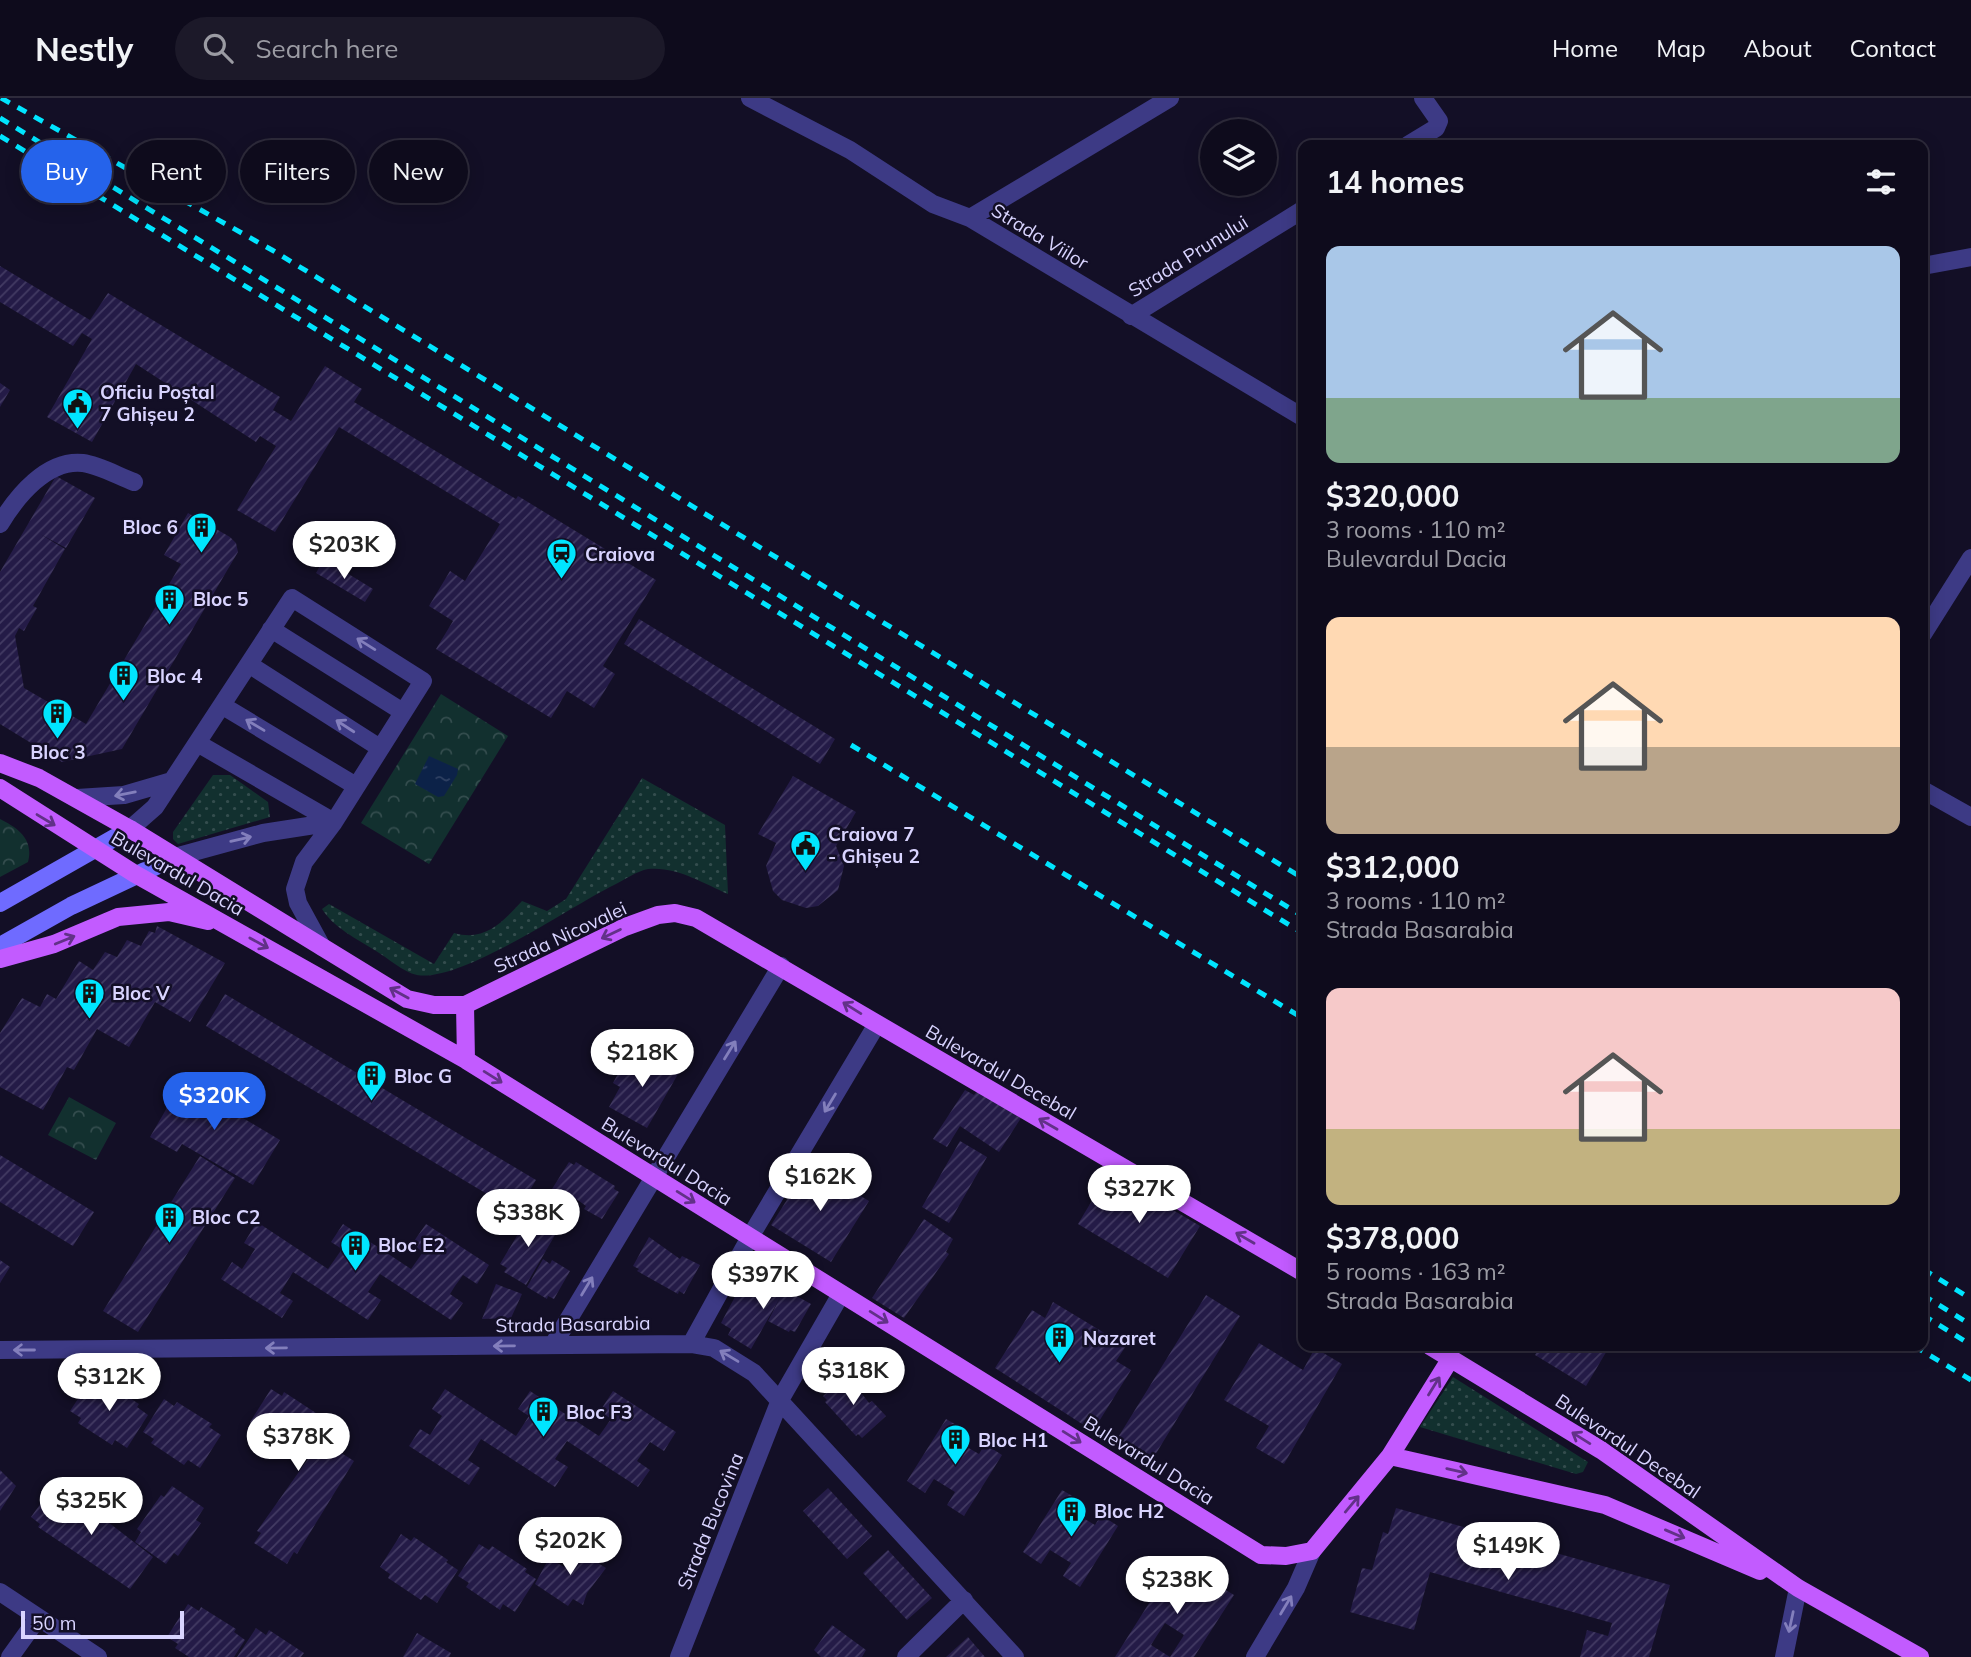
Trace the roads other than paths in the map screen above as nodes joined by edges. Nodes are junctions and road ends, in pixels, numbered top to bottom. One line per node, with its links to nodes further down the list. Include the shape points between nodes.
1 (750, 98): 6 (street, Strada Viilor, via 850,150 933,204)
2 (1170, 98): 6 (street)
3 (1423, 98): 4 (street, via 1439,121)
4 (1416, 140)
5 (1298, 213): 9 (street, Strada Prunului)
6 (970, 218): 9 (street, Strada Viilor)
7 (1971, 257): 8 (street)
8 (1928, 265)
9 (1131, 316): 10 (street, Strada Viilor)
10 (1298, 414)
11 (134, 482): 12 (street, via 84,463 60,464 46,471)
12 (0, 524)
13 (1971, 558): 14 (street)
14 (1928, 626)
15 (271, 629): 16 (street); 18 (street); 18 (street, one-way to 15, via 423,681 292,598)
16 (250, 665): 17 (street); 20 (street, one-way to 16)
17 (223, 706): 19 (street); 23 (street, one-way to 17)
18 (403, 712): 20 (street)
19 (199, 744): 22 (street); 28 (street)
20 (380, 748): 23 (street)
21 (0, 763): 26 (main road, Bulevardul Dacia)
22 (172, 780): 26 (street, one-way to 26, via 124,795); 29 (street, via 155,807)
23 (356, 786): 28 (street)
24 (0, 788): 30 (main road, Bulevardul Dacia, one-way to 30)
25 (1928, 793): 27 (street)
26 (77, 798): 29 (main road, Bulevardul Dacia)
27 (1971, 817)
28 (334, 822): 31 (street, one-way to 28, via 263,834); 37 (street, via 304,862 295,889 304,918)
29 (130, 829): 30 (street); 31 (main road, Bulevardul Dacia)
30 (93, 849): 32 (main road, Bulevardul Dacia); 33 (street)
31 (175, 857): 32 (street); 37 (main road, Bulevardul Dacia)
32 (135, 874): 35 (main road, Bulevardul Dacia); 36 (street)
33 (0, 903)
34 (675, 913): 39 (main road, Bulevardul Decebal, via 696,918); 40 (main road, Strada Nicovalei, one-way to 40, via 625,927)
35 (228, 925): 38 (main road, one-way to 35, via 136,914 169,912); 42 (main road, Bulevardul Dacia, one-way to 42)
36 (0, 946)
37 (322, 947): 40 (main road, Bulevardul Dacia, one-way to 37, via 407,999)
38 (0, 959)
39 (781, 966): 41 (main road, Bulevardul Decebal, one-way to 39); 43 (street, one-way to 39)
40 (465, 1005): 42 (main road)
41 (877, 1024): 44 (street, one-way to 44); 45 (main road, Bulevardul Decebal, one-way to 41)
42 (466, 1060): 43 (main road, Bulevardul Dacia, one-way to 43)
43 (653, 1177): 44 (main road, Bulevardul Dacia, one-way to 44); 48 (street, one-way to 43)
44 (750, 1237): 46 (main road, Bulevardul Dacia); 47 (street)
45 (1298, 1270)
46 (841, 1294): 52 (street, Strada Bucovina); 54 (main road, Bulevardul Dacia, one-way to 54, via 1261,1555)
47 (691, 1344): 48 (street, Strada Basarabia); 52 (street, Strada Basarabia, one-way to 47, via 733,1358)
48 (552, 1345): 49 (street, Strada Basarabia, one-way to 49)
49 (0, 1350)
50 (1439, 1351): 51 (main road, Bulevardul Decebal)
51 (1451, 1358): 53 (main road, one-way to 51); 55 (main road, Bulevardul Decebal, one-way to 51, via 1601,1450)
52 (780, 1401): 57 (street, Strada Basarabia); 61 (street, Strada Bucovina)
53 (1391, 1456): 54 (main road, one-way to 53); 55 (main road, Bulevardul Decebal, one-way to 55, via 1605,1505)
54 (1312, 1551): 64 (street, one-way to 54)
55 (1798, 1588): 65 (street, one-way to 65); 66 (main road, Bulevardul Decebal)
56 (0, 1592): 58 (street)
57 (964, 1600): 62 (street); 63 (street, Strada Basarabia)
58 (38, 1618): 59 (street); 60 (street)
59 (10, 1657)
60 (98, 1657)
61 (679, 1657)
62 (906, 1657)
63 (1015, 1657)
64 (1255, 1657)
65 (1784, 1657)
66 (1920, 1657)

